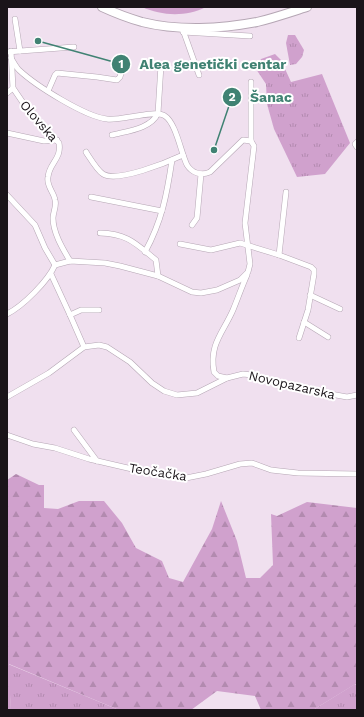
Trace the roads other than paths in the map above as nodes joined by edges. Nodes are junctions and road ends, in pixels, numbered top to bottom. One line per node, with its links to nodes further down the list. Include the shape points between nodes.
1 (102, 7): 4 (main road, via 144,22)
2 (307, 7): 4 (main road, via 259,21)
3 (15, 19): 7 (street)
4 (182, 30): 5 (street); 12 (street)
5 (250, 36)
6 (74, 47): 7 (street, Olovska)
7 (20, 51): 8 (street, Olovska)
8 (9, 52): 9 (street, Olovska)
9 (11, 58): 14 (street, Olovska); 15 (street, Olovska, via 19,70)
10 (161, 65): 17 (street)
11 (123, 66): 15 (street, Olovska, via 117,80 57,74)
12 (199, 75)
13 (250, 82): 21 (street)
14 (14, 88): 16 (street, Olovska); 20 (street, Olovska, via 28,110)
15 (48, 91): 17 (street, Olovska, via 70,104 107,119 118,120)
16 (7, 93)
17 (158, 113): 19 (street, via 156,118 143,126); 25 (street, via 166,116 171,123)
18 (7, 133): 20 (street, via 44,141)
19 (112, 136)
20 (57, 140): 38 (street, Olovska, via 59,154 47,178 56,203 53,224)
21 (251, 140): 27 (street, via 244,140 210,172); 35 (street, via 254,146 245,223)
22 (357, 142): 23 (street)
23 (357, 147)
24 (86, 152): 26 (street, via 102,174 107,176 128,175)
25 (182, 155): 26 (street); 27 (street, via 190,170)
26 (172, 160): 31 (street)
27 (201, 174): 32 (street, via 197,218)
28 (286, 192): 37 (street)
29 (7, 195): 39 (street, via 35,225)
30 (91, 197): 31 (street)
31 (162, 211): 36 (street, via 158,227)
32 (192, 225)
33 (100, 233): 36 (street, via 123,236 132,240)
34 (180, 244): 35 (street, via 216,250 234,243)
35 (247, 244): 37 (street); 40 (street, via 250,258)
36 (145, 252): 42 (street, via 156,260)
37 (279, 255): 43 (street, via 314,270)
38 (70, 261): 39 (street); 42 (street, via 105,263)
39 (55, 265): 41 (street)
40 (248, 272): 42 (street, via 240,280 217,290 202,293 192,292); 52 (street, via 233,311 215,344 212,358 214,372)
41 (51, 274): 46 (street, via 20,305); 47 (street)
42 (158, 276)
43 (310, 295): 44 (street); 48 (street)
44 (340, 309)
45 (99, 310): 47 (street, via 81,310)
46 (7, 314)
47 (70, 315): 51 (street)
48 (304, 322): 49 (street); 50 (street)
49 (328, 337)
50 (299, 338)
51 (84, 348): 52 (street, Novopazarska, via 100,345 107,347 169,394 198,393); 54 (street, Novopazarska, via 49,373)
52 (227, 378): 53 (street, Novopazarska, via 243,374 252,375 275,383 347,397)
53 (357, 395)
54 (7, 397)
55 (74, 430): 57 (street)
56 (7, 435): 57 (street, Teočačka)
57 (98, 461): 58 (street, Teočačka, via 186,478 247,463 271,470 298,473)
58 (357, 474)

